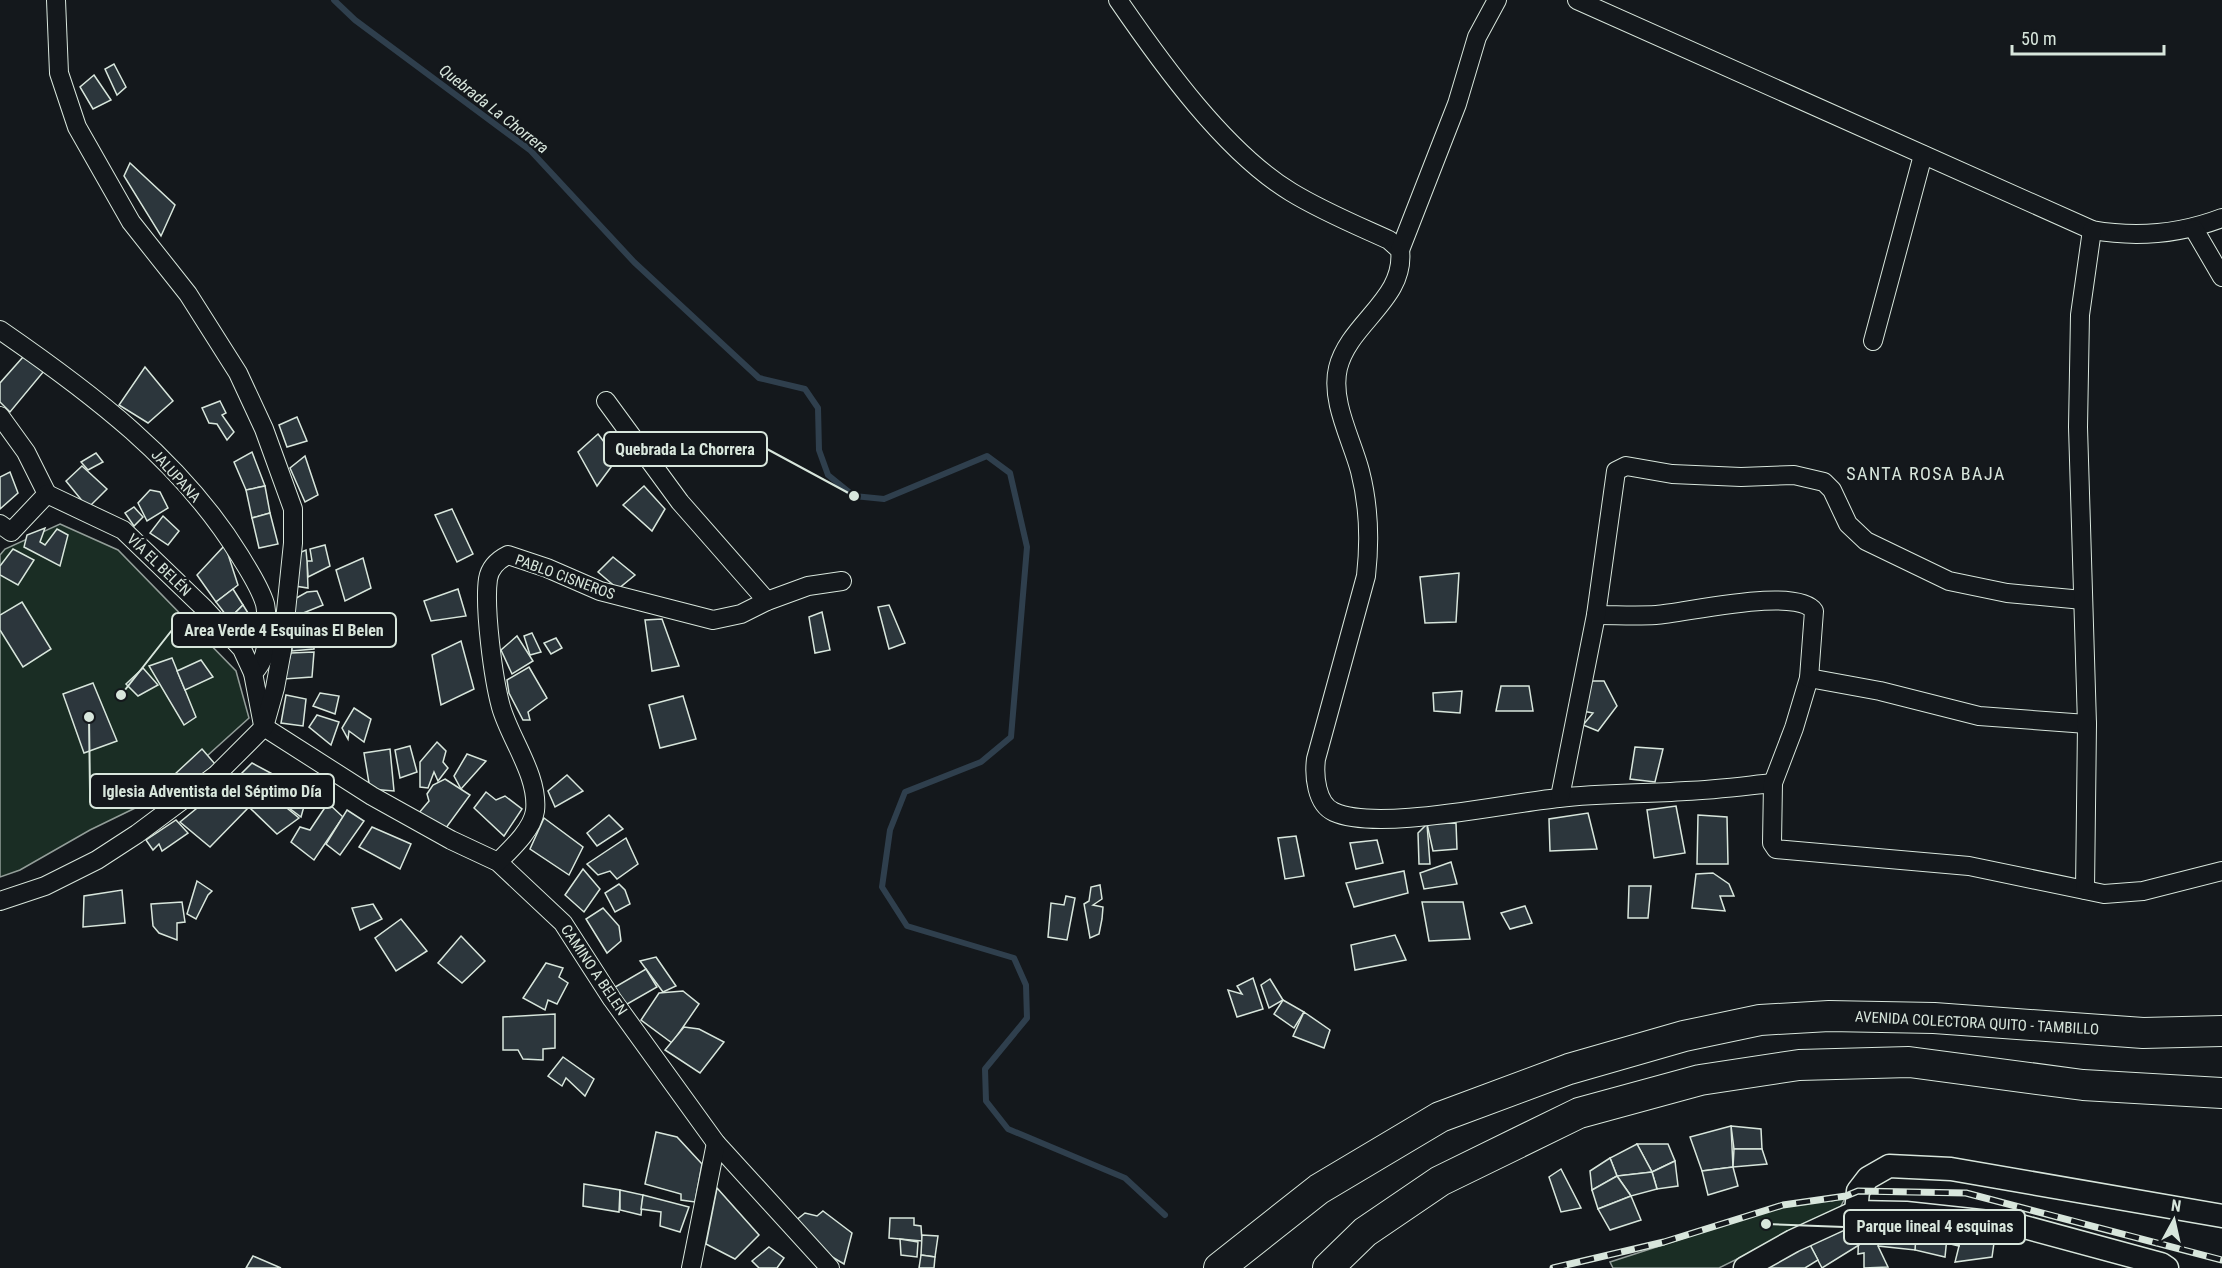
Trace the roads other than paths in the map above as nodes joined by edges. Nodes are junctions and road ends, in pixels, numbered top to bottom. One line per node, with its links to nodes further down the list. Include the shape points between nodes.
1 (56, 0): 24 (street, via 59,73 77,127 131,222 189,294 238,373 264,429 293,509 282,650)
2 (1118, 0): 9 (street, via 1174,78 1249,161 1290,192 1389,240)
3 (1497, 0): 9 (street, via 1477,37 1457,104)
4 (1577, 0): 5 (street)
5 (1923, 155): 8 (street); 12 (street)
6 (2222, 218): 7 (street)
7 (2194, 229): 8 (street, via 2143,235); 10 (street)
8 (2092, 230): 18 (street, via 2080,315 2078,427)
9 (1400, 250): 26 (street, via 1395,285 1350,341 1338,369 1336,392 1360,472 1369,547 1366,576 1314,776 1321,798 1331,811 1350,817 1387,819)
10 (2222, 277)
11 (0, 330): 21 (street, JALUPANA, via 60,371 152,448 220,527 265,605 267,642 261,665)
12 (1873, 341)
13 (606, 401): 19 (street, via 680,502)
14 (0, 416): 15 (street, via 26,452)
15 (47, 494): 16 (street); 21 (street, VÍA EL BELÉN, via 123,530 235,641)
16 (4, 533)
17 (842, 582): 19 (street, PABLO CISNEROS, via 808,586)
18 (2083, 600): 20 (street, via 2007,593 1949,580 1866,542 1848,524 1824,482 1794,475 1672,474 1626,466 1616,471); 23 (street)
19 (767, 601): 27 (street, PABLO CISNEROS, via 741,614 714,620 600,591 507,555 496,561 488,577 493,664 501,706 531,780 535,807 533,818 516,844)
20 (1596, 615): 22 (street, via 1657,615 1709,606 1799,601 1814,611); 26 (street)
21 (253, 673): 24 (street, VÍA EL BELÉN)
22 (1809, 678): 23 (street, via 1979,716); 25 (street)
23 (2086, 724): 29 (street)
24 (264, 727): 27 (street, CAMINO A BELEN, via 372,796); 30 (street, via 216,775 137,834 45,886)
25 (1773, 783): 26 (street); 29 (street, via 1772,843 1776,849 1969,866)
26 (1560, 797)
27 (498, 862): 33 (street, CAMINO A BELEN, via 563,923 612,999)
28 (2222, 871): 29 (street, via 2143,891 2104,894)
29 (2085, 890)
30 (0, 901)
31 (2222, 1032): 38 (highway, AVENIDA COLECTORA QUITO - TAMBILLO, via 2143,1033 1934,1018 1829,1016 1760,1020 1684,1036 1569,1069 1440,1117 1318,1189)
32 (2222, 1093): 39 (highway, via 2083,1085 1909,1062 1798,1065 1700,1080 1579,1113 1440,1181 1365,1233)
33 (716, 1143): 36 (street); 37 (street, CAMINO A BELEN)
34 (1856, 1212): 35 (street, via 1858,1191 1868,1178 1889,1166 1951,1169); 40 (street); 41 (street, via 2017,1225)
35 (2222, 1216)
36 (691, 1268)
37 (830, 1268)
38 (1219, 1268)
39 (1328, 1268)
40 (1745, 1268)
41 (2167, 1268)

